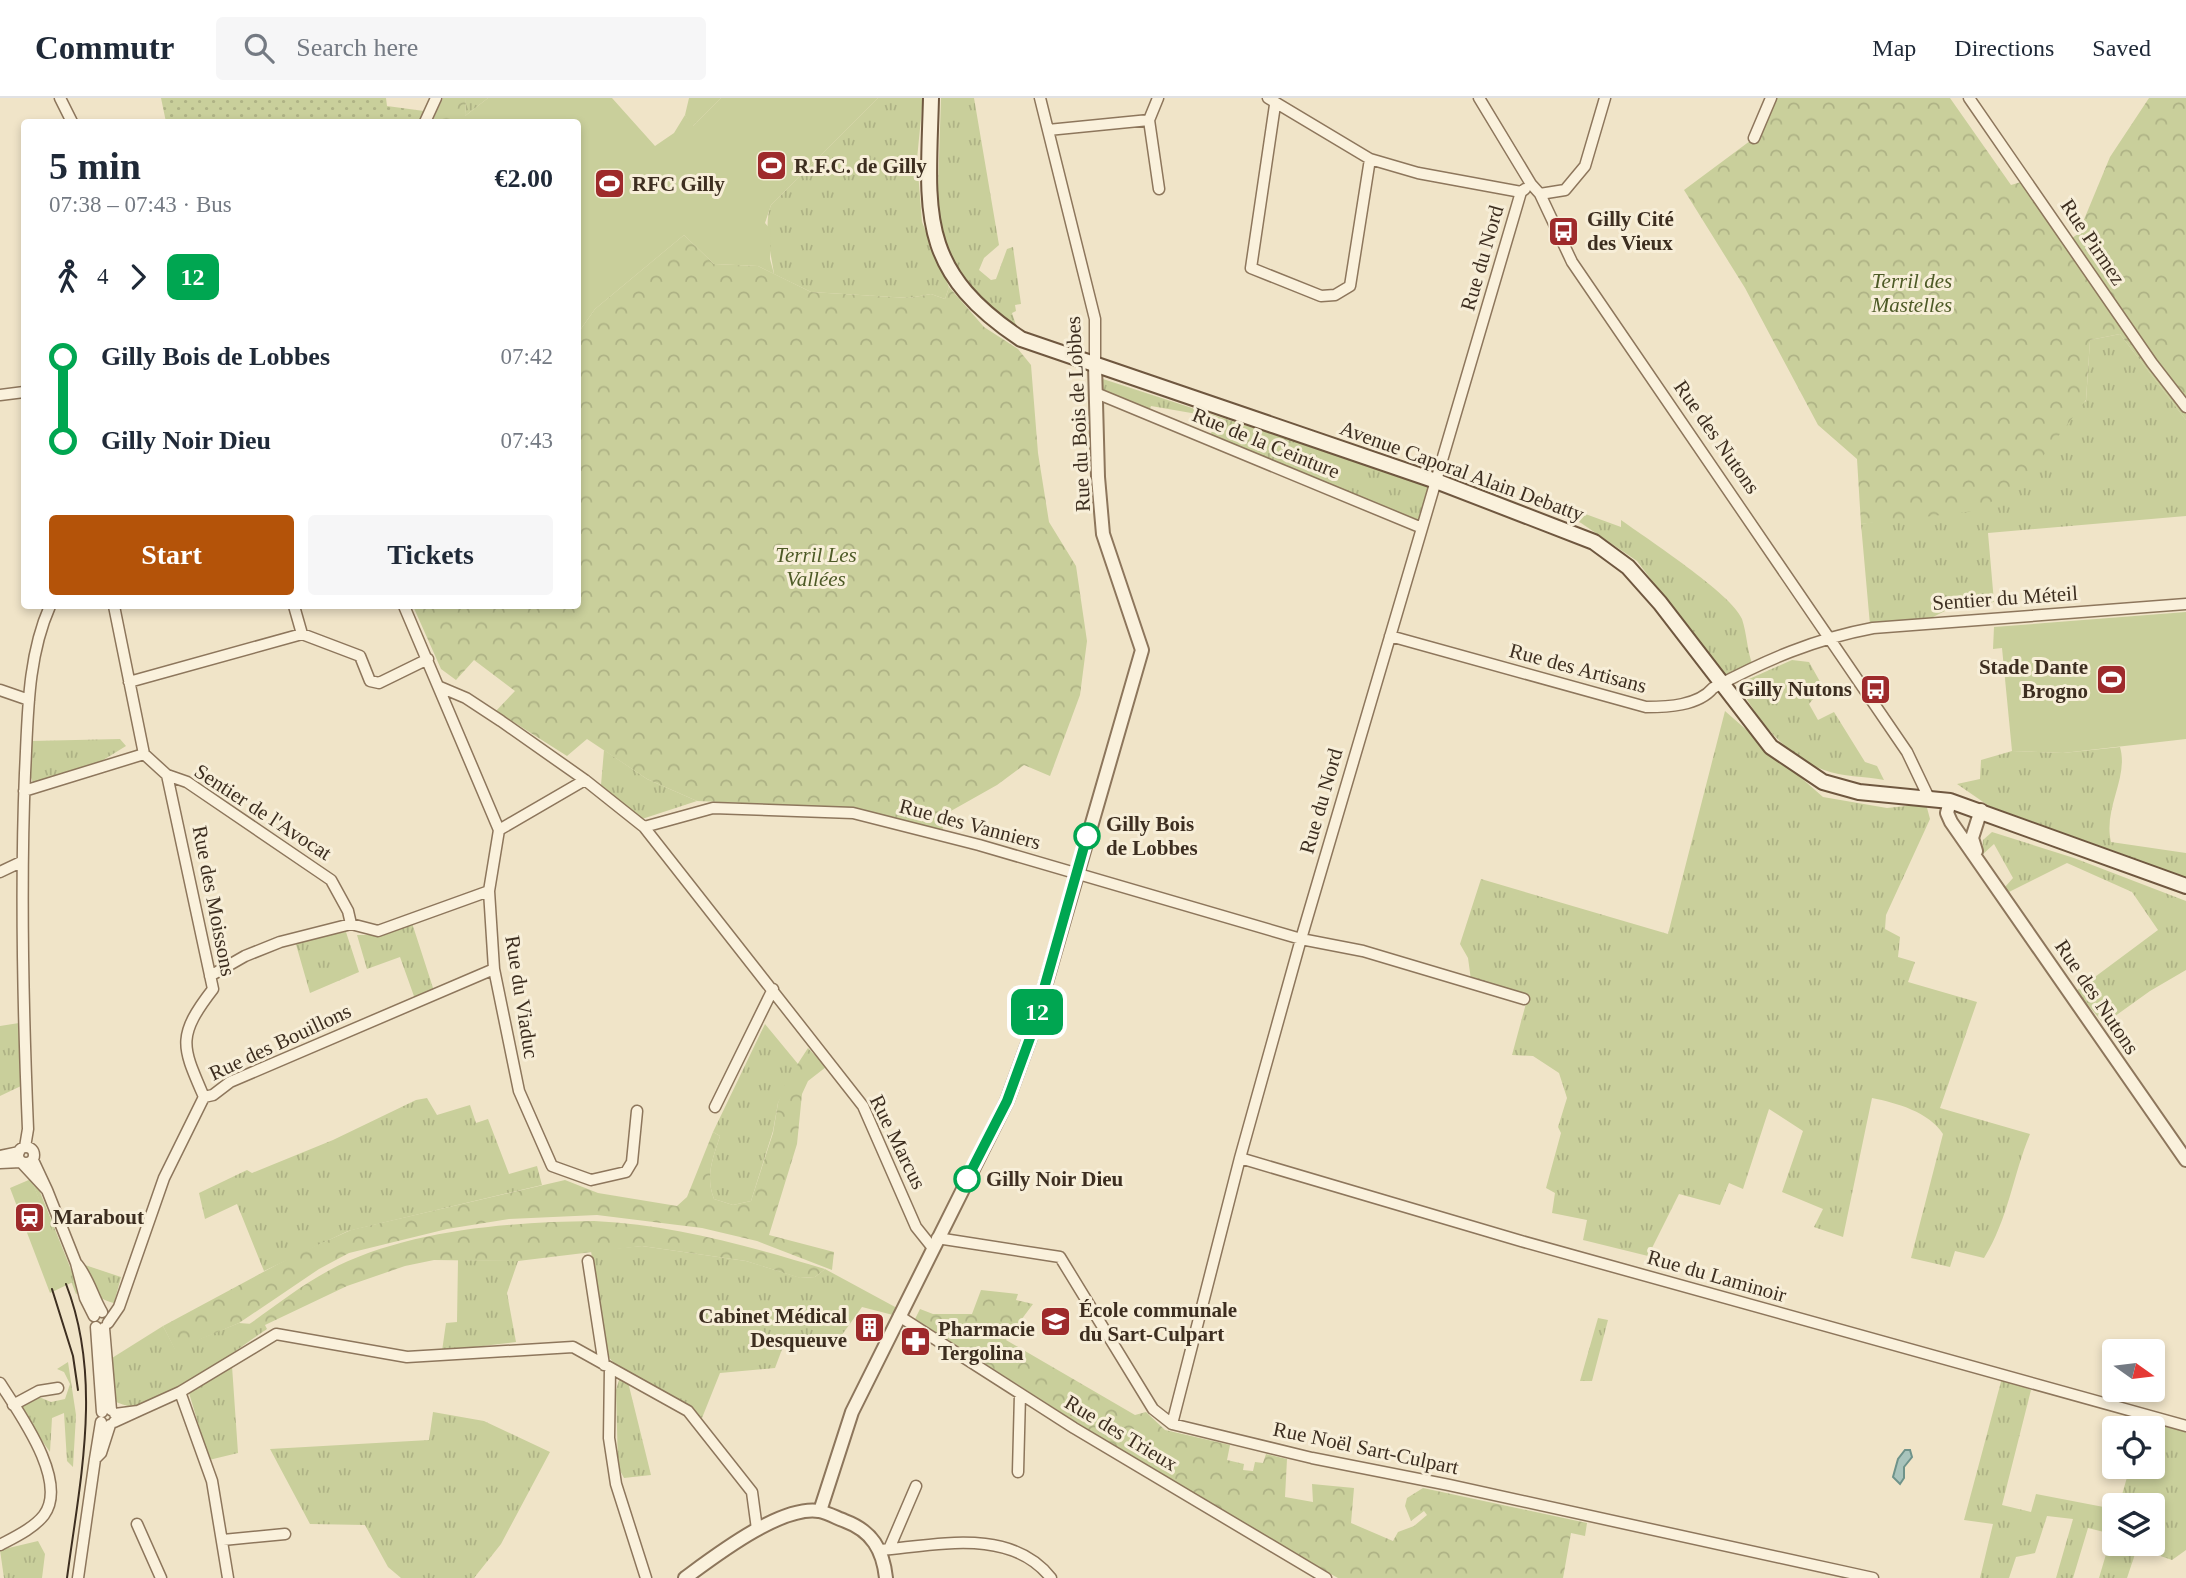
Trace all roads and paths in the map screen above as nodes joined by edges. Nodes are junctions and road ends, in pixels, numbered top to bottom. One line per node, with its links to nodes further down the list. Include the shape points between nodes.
1 (60, 98): 11 (street)
2 (436, 98): 12 (street)
3 (931, 98): 21 (main road, Avenue Caporal Alain Debatty, via 928,205 938,246 954,279 986,316 1021,339)
4 (1040, 98): 14 (street, Rue du Bois de Lobbes)
5 (1158, 98): 13 (street)
6 (1479, 98): 17 (street, Rue des Nutons)
7 (1605, 98): 20 (street, via 1586,166 1565,190)
8 (1771, 98): 15 (street)
9 (1969, 98): 25 (street, Rue Pirmez)
10 (1272, 101): 16 (street); 16 (street, via 1251,268 1321,296 1335,295 1350,286)
11 (70, 119)
12 (426, 119)
13 (1149, 120): 14 (street); 18 (street)
14 (1048, 130): 21 (street, Rue du Bois de Lobbes, via 1095,319)
15 (1754, 138)
16 (1370, 159): 19 (street)
17 (1531, 184): 19 (street); 20 (street, Rue des Nutons)
18 (1159, 190)
19 (1521, 192): 26 (street, Rue du Nord)
20 (1540, 194): 35 (street, Rue des Nutons, via 1572,262)
21 (1095, 365): 23 (street, Rue du Bois de Lobbes); 26 (main road, Avenue Caporal Alain Debatty)
22 (21, 392): 24 (street)
23 (1096, 393): 27 (street, Rue de la Ceinture); 54 (street, Rue du Bois de Lobbes, via 1104,534 1142,650)
24 (0, 395)
25 (2186, 407)
26 (1436, 481): 27 (street, Rue du Nord); 38 (main road, Avenue Caporal Alain Debatty, via 1594,542 1628,567)
27 (1422, 528): 34 (street, Rue du Nord)
28 (2186, 604): 35 (street, Sentier du Méteil, via 1873,628)
29 (49, 609): 41 (street, via 32,664)
30 (115, 609): 37 (street)
31 (295, 609): 33 (street)
32 (405, 609): 36 (street)
33 (302, 634): 36 (street, via 360,656 374,683); 37 (street)
34 (1390, 636): 38 (street, Rue des Artisans, via 1646,707 1672,707 1708,694); 58 (street, Rue du Nord)
35 (1827, 636): 38 (street, Rue des Artisans, via 1768,658); 46 (street, Rue des Nutons, via 1907,752)
36 (428, 659): 39 (street)
37 (129, 681): 42 (street)
38 (1722, 683): 46 (main road, Avenue Caporal Alain Debatty, via 1771,747 1823,782 1859,792)
39 (440, 687): 44 (street, Rue Marcus, via 466,698); 50 (street)
40 (0, 690): 41 (street)
41 (29, 700): 45 (street)
42 (145, 754): 43 (street); 45 (street)
43 (167, 775): 57 (street, Sentier de l'Avocat, via 187,782 331,880); 60 (street, Rue des Moissons)
44 (584, 780): 49 (street, Rue Marcus); 50 (street)
45 (24, 791): 52 (street)
46 (1928, 796): 47 (main road, Avenue Caporal Alain Debatty)
47 (1950, 801): 48 (main road, Avenue Caporal Alain Debatty); 51 (street, Rue des Nutons, via 1947,813 1951,822)
48 (1981, 810): 51 (street, via 1972,838); 55 (main road, Avenue Caporal Alain Debatty)
49 (643, 827): 54 (street, Rue des Vanniers, via 713,808 853,813); 61 (street, Rue Marcus)
50 (499, 830): 56 (street, Rue du Viaduc)
51 (1977, 855): 69 (street, Rue des Nutons)
52 (21, 862): 53 (street); 66 (street, via 28,1129)
53 (0, 872)
54 (1076, 873): 58 (street, Rue des Vanniers); 72 (street, Rue du Bois de Lobbes, via 1030,1038 1007,1101)
55 (2186, 886)
56 (489, 891): 57 (street, via 378,931); 59 (street, Rue du Viaduc)
57 (351, 924): 60 (street, via 280,942)
58 (1301, 939): 62 (street, Rue des Vanniers, via 1363,951); 68 (street, Rue du Nord)
59 (494, 969): 63 (street, Rue des Bouillons); 65 (street, Rue du Viaduc, via 519,1091 552,1166 592,1180 626,1172 632,1162)
60 (210, 976): 63 (street, Rue des Moissons, via 212,989 190,1023 184,1043)
61 (774, 989): 64 (street); 72 (street, Rue Marcus, via 863,1106 916,1227)
62 (1524, 999)
63 (204, 1097): 75 (street, Rue des Bouillons, via 164,1178 120,1296)
64 (715, 1107)
65 (637, 1111)
66 (22, 1154): 67 (street); 70 (street); 71 (street); 71 (street, via 33,1152)
67 (0, 1156)
68 (1240, 1158): 83 (street, Rue du Nord); 84 (street, Rue du Laminoir, via 1533,1245)
69 (2186, 1160)
70 (0, 1163)
71 (47, 1190): 75 (street)
72 (934, 1242): 74 (street, Rue du Bois de Lobbes); 83 (street, via 1060,1256 1153,1409)
73 (587, 1261): 76 (street)
74 (899, 1316): 80 (street, Rue des Trieux); 87 (street, Rue du Bois de Lobbes, via 852,1412)
75 (102, 1320): 82 (street)
76 (607, 1367): 79 (street, via 573,1347 407,1357 276,1334); 89 (street, via 688,1411 752,1492); 97 (street, via 616,1484)
77 (0, 1383): 81 (street)
78 (58, 1388): 81 (street, via 39,1391)
79 (180, 1392): 82 (street, via 138,1411); 91 (street, via 212,1481)
80 (1020, 1394): 85 (street); 101 (street, Rue des Trieux)
81 (13, 1405): 92 (street, via 52,1477 51,1496 45,1514)
82 (109, 1417): 94 (street, via 95,1459)
83 (1172, 1424): 102 (street, Rue Noël Sart-Culpart)
84 (2186, 1426)
85 (1018, 1472)
86 (916, 1486): 93 (street)
87 (820, 1511): 89 (street); 93 (street, via 860,1527)
88 (137, 1524): 95 (street)
89 (757, 1529): 98 (street)
90 (285, 1534): 91 (street)
91 (223, 1540): 96 (street)
92 (0, 1545)
93 (885, 1550): 99 (street); 100 (street, via 966,1544 1007,1547 1032,1558)
94 (78, 1578)
95 (161, 1578)
96 (228, 1578)
97 (646, 1578)
98 (685, 1578)
99 (886, 1578)
100 (1051, 1578)
101 (1326, 1578)
102 (1873, 1578)

